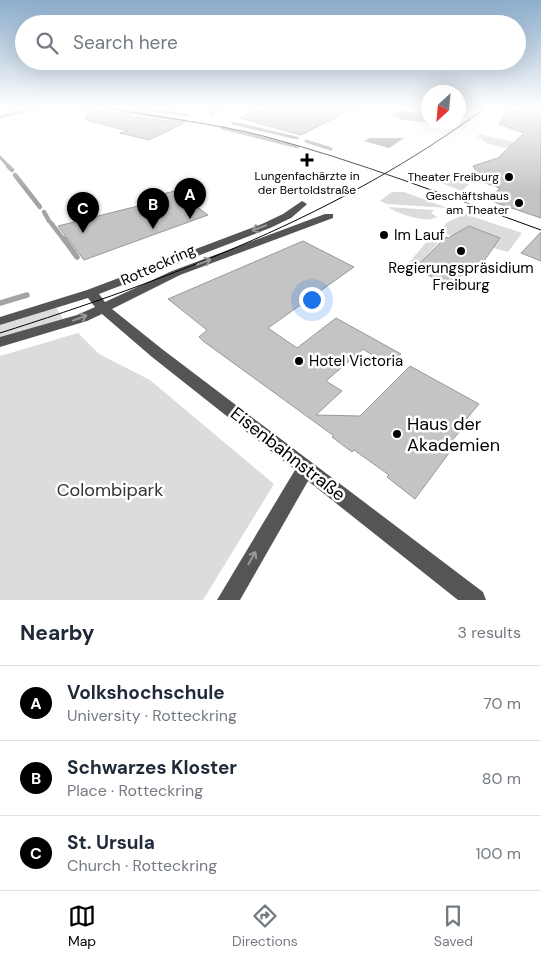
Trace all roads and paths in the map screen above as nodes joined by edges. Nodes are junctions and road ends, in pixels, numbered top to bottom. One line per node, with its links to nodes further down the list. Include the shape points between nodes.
1 (302, 204): 3 (street, Rotteckring, one-way to 3, via 266,226)
2 (329, 216): 4 (street, Rotteckring, one-way to 2, via 176,273)
3 (90, 293): 4 (street, Eisenbahnstraße); 5 (street, Rotteckring)
4 (103, 308): 6 (street, Rotteckring, one-way to 4, via 76,320); 7 (street, Eisenbahnstraße)
5 (0, 321)
6 (0, 342)
7 (306, 468): 8 (street, one-way to 7); 9 (street, Eisenbahnstraße)
8 (228, 600)
9 (474, 600)

